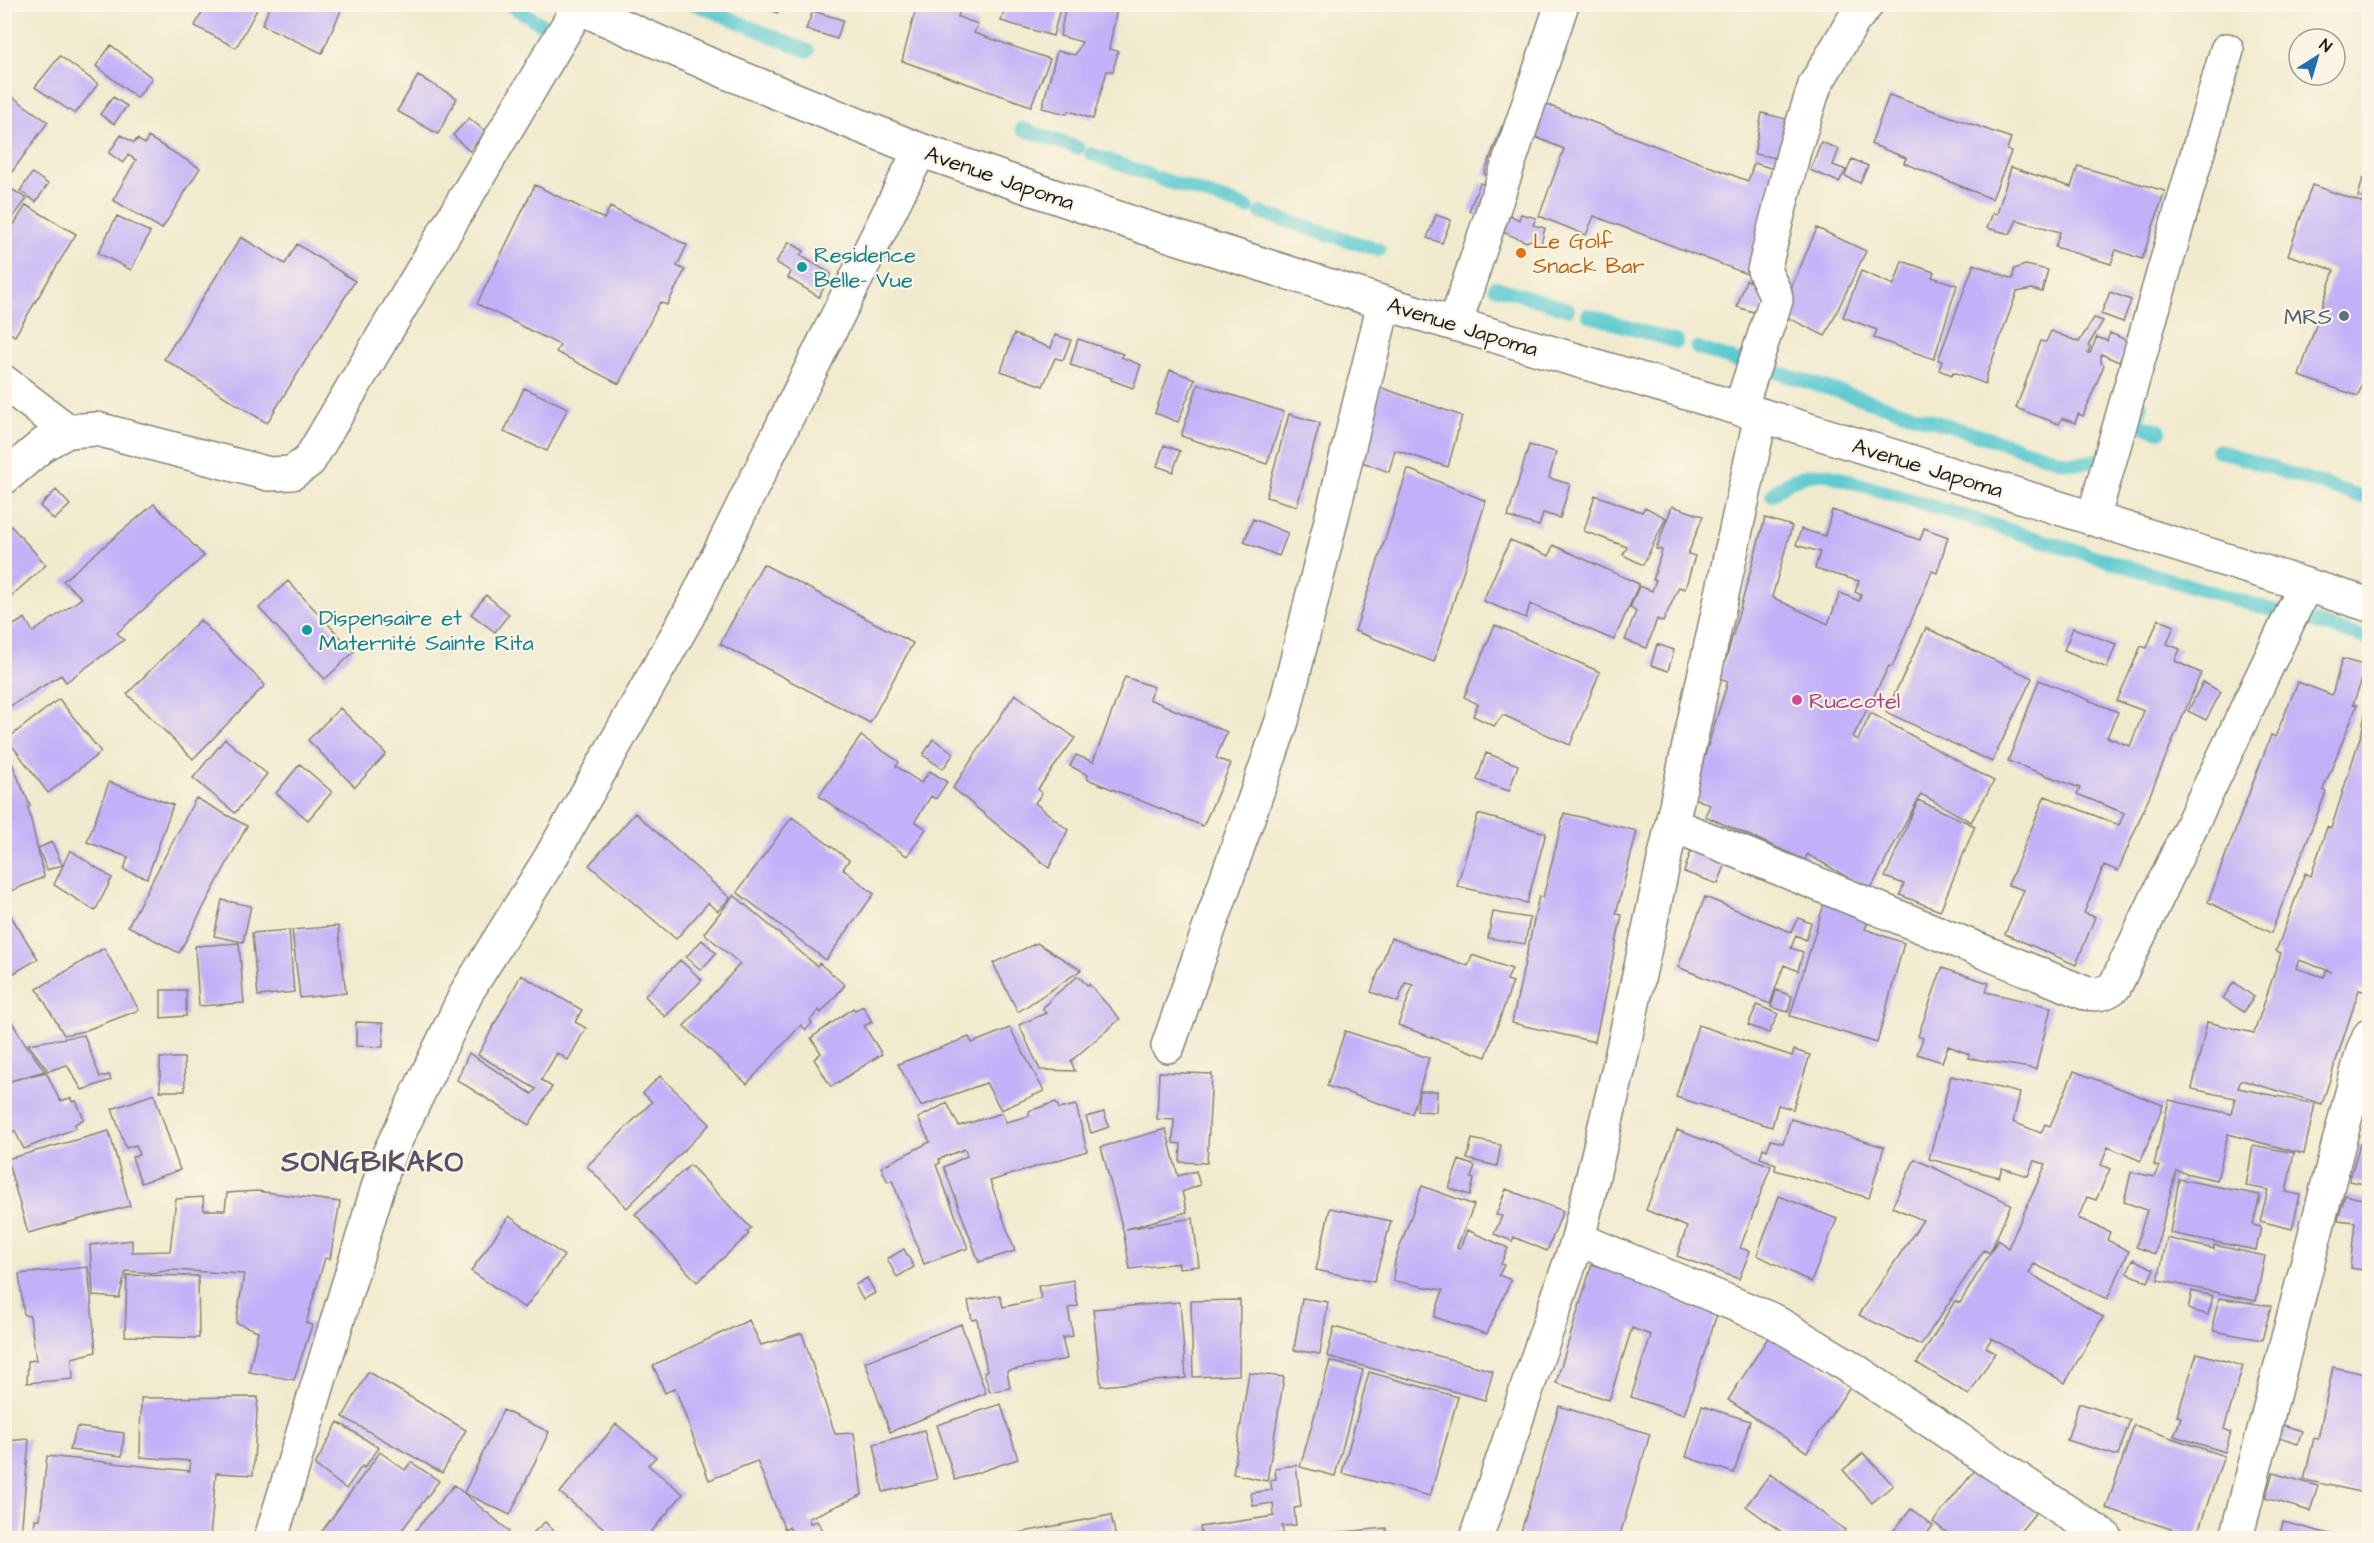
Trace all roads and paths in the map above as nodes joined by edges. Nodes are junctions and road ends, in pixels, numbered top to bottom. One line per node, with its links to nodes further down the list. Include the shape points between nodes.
1 (1562, 4): 7 (street)
2 (1867, 4): 9 (street, via 1815,85 1797,140 1764,270 1776,300)
3 (575, 6): 5 (street, Avenue Japoma); 10 (street, via 309,461 292,473 268,474 98,429)
4 (2227, 50): 12 (street)
5 (920, 150): 6 (street, Avenue Japoma, via 1143,227); 19 (street, via 689,614 551,857 468,990 387,1158)
6 (1384, 303): 7 (street, Avenue Japoma); 17 (street, via 1282,721)
7 (1455, 324): 9 (street, Avenue Japoma)
8 (4, 382): 10 (street)
9 (1751, 412): 12 (street, Avenue Japoma); 15 (street)
10 (68, 431): 11 (street, via 44,444)
11 (4, 478)
12 (2093, 519): 13 (street, Avenue Japoma)
13 (2305, 586): 14 (street, Avenue Japoma); 15 (street, via 2115,986 2107,992 2085,993)
14 (2370, 605)
15 (1673, 825): 18 (street)
16 (2370, 1035): 22 (street)
17 (1168, 1046)
18 (1578, 1239): 20 (street); 21 (street, via 1770,1319 1847,1365)
19 (271, 1539)
20 (1476, 1539)
21 (2106, 1539)
22 (2236, 1539)

